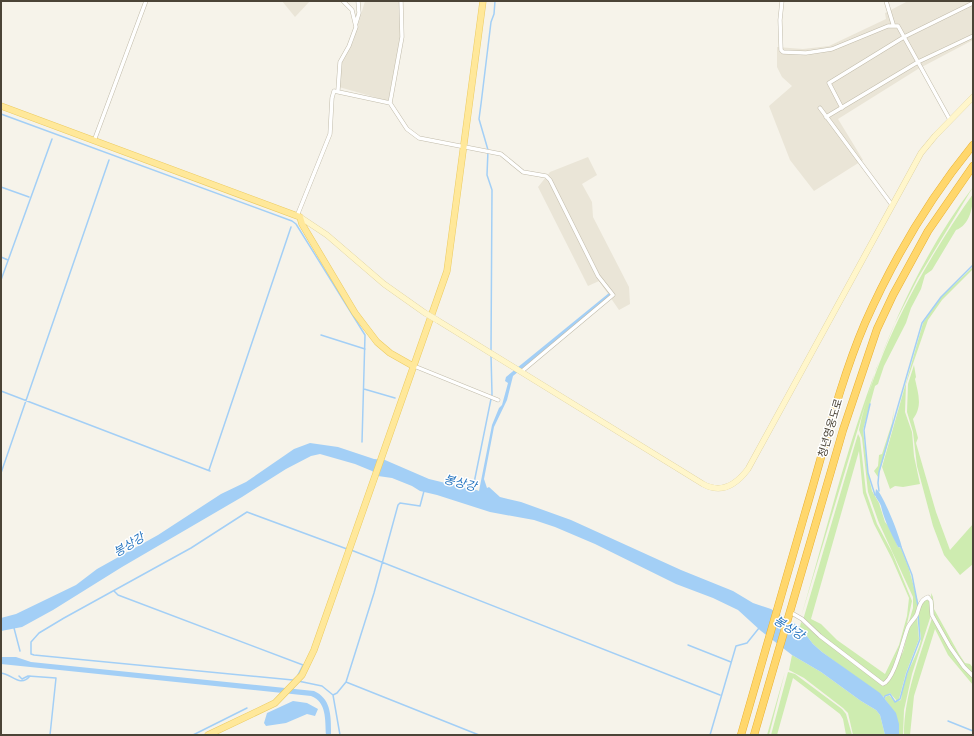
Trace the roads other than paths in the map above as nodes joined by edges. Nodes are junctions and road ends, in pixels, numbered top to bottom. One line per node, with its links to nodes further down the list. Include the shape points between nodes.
1 (146, 1): 22 (street)
2 (343, 1): 9 (street, via 352,10)
3 (358, 1): 9 (street, via 359,13)
4 (401, 1): 16 (street, via 402,36)
5 (483, 1): 24 (main road)
6 (782, 1): 10 (street, via 780,34 783,52 806,53 832,49)
7 (886, 1): 10 (street)
8 (973, 3): 12 (street)
9 (356, 24): 14 (street, via 354,35 340,62)
10 (893, 24): 12 (street, via 898,26)
11 (973, 36): 13 (street)
12 (904, 37): 13 (street); 19 (street, via 828,83)
13 (918, 62): 19 (street); 21 (street)
14 (338, 90): 16 (street); 27 (street, via 333,93 328,142)
15 (973, 97): 21 (main road)
16 (390, 103): 24 (street, via 407,129 419,138)
17 (1, 106): 22 (main road)
18 (820, 108): 20 (street)
19 (842, 108): 20 (street)
20 (826, 117): 26 (street)
21 (950, 120): 26 (main road, via 921,153)
22 (94, 141): 27 (main road)
23 (973, 145): 34 (highway, 청년영웅도로, via 917,224 865,324 841,391)
24 (463, 146): 28 (main road, via 447,271); 29 (street, via 501,154 523,172 546,176 550,180 598,276 613,296)
25 (973, 166): 31 (highway, 청년영웅도로, via 928,231 892,295 877,329 849,409)
26 (892, 205): 29 (main road, via 748,469 727,488 714,489 703,484)
27 (298, 216): 28 (main road, via 355,313 374,339 390,353); 29 (main road, bridge, via 327,235 384,284 425,313)
28 (414, 362): 30 (street); 33 (main road, via 314,650 302,675 275,703)
29 (521, 372)
30 (498, 400)
31 (790, 612): 32 (street, via 883,684 888,681 902,651 908,626 916,616 921,602 928,597 931,601 932,615 950,647 964,668); 35 (highway, 청년영웅도로)
32 (973, 676)
33 (208, 735)
34 (741, 735)
35 (754, 735)

